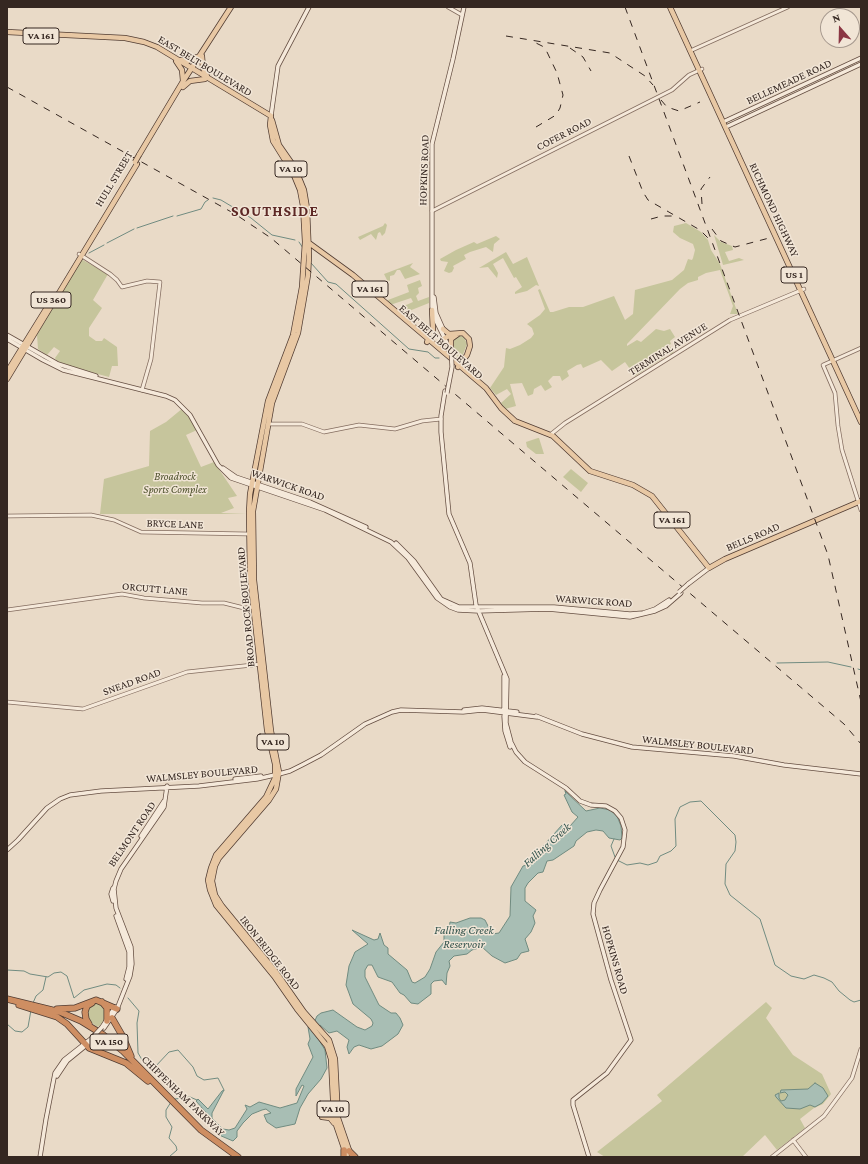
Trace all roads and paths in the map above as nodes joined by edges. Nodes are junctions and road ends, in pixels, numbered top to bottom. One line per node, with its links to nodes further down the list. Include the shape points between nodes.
1 (231, 7): 9 (main road, HULL STREET / US 360)
2 (309, 7): 22 (main road, VA 10, via 278,66)
3 (448, 7): 8 (street)
4 (464, 7): 8 (main road, HOPKINS ROAD)
5 (670, 7): 12 (main road, RICHMOND HIGHWAY / US 1)
6 (673, 7): 12 (main road, RICHMOND HIGHWAY / US 1)
7 (788, 7): 12 (street)
8 (462, 16): 24 (main road, HOPKINS ROAD, via 432,140)
9 (222, 21): 11 (main road, HULL STREET / US 360); 11 (main road, HULL STREET / US 360)
10 (7, 33): 15 (main road, EAST BELT BOULEVARD / VA 161, via 130,39 153,45)
11 (212, 37): 13 (main road, HULL STREET / US 360)
12 (691, 50): 17 (main road, RICHMOND HIGHWAY / US 1)
13 (203, 53): 15 (main road, via 190,60); 18 (main road, HULL STREET / US 360); 20 (main road, via 201,62 204,72)
14 (861, 58): 23 (main road, BELLEMEADE ROAD)
15 (175, 59): 18 (main road, EAST BELT BOULEVARD / VA 161); 21 (main road, via 183,71)
16 (861, 64): 23 (main road, BELLEMEADE ROAD)
17 (700, 69): 23 (main road, RICHMOND HIGHWAY / US 1); 24 (street, COFER ROAD, via 672,90)
18 (192, 70): 19 (main road, EAST BELT BOULEVARD / VA 161); 20 (main road, EAST BELT BOULEVARD / VA 161); 21 (main road, HULL STREET / US 360)
19 (205, 79): 21 (main road, via 190,81); 22 (main road, EAST BELT BOULEVARD / VA 161)
20 (213, 81): 22 (main road, EAST BELT BOULEVARD / VA 161)
21 (183, 85): 27 (main road, HULL STREET / US 360, bridge)
22 (271, 117): 25 (main road, BROAD ROCK BOULEVARD / VA 10, via 273,141 293,173 301,195)
23 (726, 124): 28 (main road, RICHMOND HIGHWAY / US 1)
24 (432, 211): 29 (main road, HOPKINS ROAD)
25 (307, 245): 26 (main road, BROAD ROCK BOULEVARD / VA 10); 36 (main road, EAST BELT BOULEVARD / VA 161, via 353,275); 51 (main road, BROAD ROCK BOULEVARD / VA 10, via 303,285 293,335 271,390)
26 (311, 251): 36 (main road, EAST BELT BOULEVARD / VA 161, via 352,277); 51 (main road, BROAD ROCK BOULEVARD / VA 10, via 298,333)
27 (80, 255): 38 (main road, HULL STREET / US 360); 38 (main road, HULL STREET / US 360); 47 (street, via 114,276 122,287 147,281 160,282 152,356)
28 (802, 290): 41 (main road, RICHMOND HIGHWAY / US 1); 52 (street, TERMINAL AVENUE, via 730,320 565,423)
29 (432, 293): 30 (main road, HOPKINS ROAD); 31 (main road, HOPKINS ROAD)
30 (432, 310): 34 (main road, HOPKINS ROAD); 36 (main road, via 433,330)
31 (443, 330): 32 (main road, via 450,334); 34 (main road, HOPKINS ROAD)
32 (456, 333): 34 (main road); 40 (main road, via 463,333 469,339 469,349)
33 (7, 335): 38 (main road, WARWICK ROAD)
34 (446, 337): 37 (main road, HOPKINS ROAD)
35 (7, 339): 38 (main road, WARWICK ROAD)
36 (427, 341): 42 (main road, EAST BELT BOULEVARD / VA 161); 43 (main road, EAST BELT BOULEVARD / VA 161)
37 (449, 346): 40 (main road, via 450,340 456,334 463,335 468,342); 49 (main road, HOPKINS ROAD, bridge, via 450,362)
38 (25, 347): 45 (main road, US 360); 46 (main road, US 360); 47 (main road, WARWICK ROAD, via 61,366)
39 (861, 348): 41 (street)
40 (464, 358): 42 (main road); 43 (main road); 44 (main road)
41 (834, 359): 48 (main road, RICHMOND HIGHWAY / US 1); 50 (main road, RICHMOND HIGHWAY / US 1); 54 (street, via 823,365 835,392 842,450)
42 (452, 360): 43 (main road, EAST BELT BOULEVARD / VA 161)
43 (458, 367): 44 (main road, EAST BELT BOULEVARD / VA 161); 52 (main road, EAST BELT BOULEVARD / VA 161, via 484,390 510,421 523,428)
44 (464, 371): 52 (main road, EAST BELT BOULEVARD / VA 161, via 488,391 515,421)
45 (7, 372)
46 (7, 379)
47 (143, 388): 53 (main road, WARWICK ROAD, via 182,401 193,414 221,466 231,475)
48 (861, 415)
49 (441, 419): 51 (street, via 422,421 395,429 359,425 324,432 302,424); 63 (main road, HOPKINS ROAD, via 449,514 470,563)
50 (861, 422)
51 (265, 424): 53 (main road, BROAD ROCK BOULEVARD / VA 10)
52 (550, 435): 58 (main road, EAST BELT BOULEVARD / VA 161, via 592,475 637,488 655,500)
53 (254, 485): 57 (main road, BROAD ROCK BOULEVARD / VA 10, via 249,512); 63 (main road, WARWICK ROAD, via 325,510 386,539 408,558 443,603 458,610); 64 (main road, BROAD ROCK BOULEVARD / VA 10, via 254,577)
54 (860, 500): 55 (street); 59 (main road, BELLS ROAD)
55 (861, 510)
56 (7, 516): 57 (street, BRYCE LANE, via 91,515 114,520 146,532)
57 (249, 534): 61 (main road, BROAD ROCK BOULEVARD / VA 10)
58 (703, 560): 59 (main road); 60 (main road, EAST BELT BOULEVARD / VA 161)
59 (717, 564): 60 (main road, BELLS ROAD)
60 (710, 568): 63 (main road, WARWICK ROAD, bridge, via 667,602 643,613 554,607)
61 (254, 607): 62 (street, ORCUTT LANE, via 244,608 224,602 202,603 122,594); 64 (main road, BROAD ROCK BOULEVARD / VA 10)
62 (7, 610)
63 (478, 610): 66 (main road, HOPKINS ROAD, via 504,671)
64 (262, 664): 65 (street, SNEAD ROAD, via 187,672 83,709); 67 (main road, BROAD ROCK BOULEVARD / VA 10, via 267,730)
65 (7, 702)
66 (505, 712): 67 (main road, WALMSLEY BOULEVARD, via 401,710 365,724 321,755 291,770); 68 (main road, WALMSLEY BOULEVARD, via 537,717 582,734 632,747 734,756); 92 (main road, HOPKINS ROAD, via 505,733 514,753 580,800 591,805 609,807 621,817 625,838 623,847 596,897 594,918 619,1008 631,1038 607,1073 573,1100)
67 (277, 773): 69 (main road, WALMSLEY BOULEVARD); 78 (main road, IRON BRIDGE ROAD / VA 10, via 276,789 269,800 219,858 213,873 213,886 222,906 276,972)
68 (861, 774)
69 (166, 787): 70 (main road, WALMSLEY BOULEVARD, via 76,793 60,799 47,808); 75 (main road, BELMONT ROAD, via 164,807 121,870 113,894 131,947 132,964)
70 (7, 850)
71 (7, 999): 73 (highway)
72 (7, 1003): 73 (highway)
73 (19, 1004): 74 (highway)
74 (37, 1008): 75 (highway, via 69,1009 98,1000); 77 (highway, CHIPPENHAM PARKWAY / VA 150, via 70,1016); 79 (highway, via 63,1021); 81 (highway, CHIPPENHAM PARKWAY / VA 150, via 68,1018 93,1031)
75 (116, 1008): 76 (main road, BELMONT ROAD)
76 (109, 1019): 77 (highway, via 106,1005 93,1002 87,1006 85,1012); 79 (main road, BELMONT ROAD, bridge); 81 (highway, via 123,1037 131,1056)
77 (90, 1026): 81 (highway, CHIPPENHAM PARKWAY / VA 150, via 117,1045)
78 (318, 1031): 84 (main road, IRON BRIDGE ROAD / VA 10, via 330,1055); 86 (main road, IRON BRIDGE ROAD / VA 10, via 328,1039 333,1050 337,1111)
79 (85, 1045): 81 (highway, via 126,1064); 87 (main road, BELMONT ROAD, via 64,1064 54,1082)
80 (861, 1050): 85 (street, via 850,1080 821,1118)
81 (150, 1080): 82 (highway, CHIPPENHAM PARKWAY / VA 150)
82 (175, 1107): 88 (highway, CHIPPENHAM PARKWAY / VA 150, via 204,1136); 89 (highway, CHIPPENHAM PARKWAY / VA 150, via 208,1136)
83 (322, 1117): 84 (main road, via 331,1118)
84 (336, 1128): 86 (main road, IRON BRIDGE ROAD / VA 10)
85 (794, 1140): 93 (street); 94 (street)
86 (348, 1154): 90 (highway); 91 (highway)
87 (40, 1157)
88 (232, 1157)
89 (238, 1157)
90 (344, 1157)
91 (355, 1157)
92 (590, 1157)
93 (772, 1157)
94 (806, 1157)

